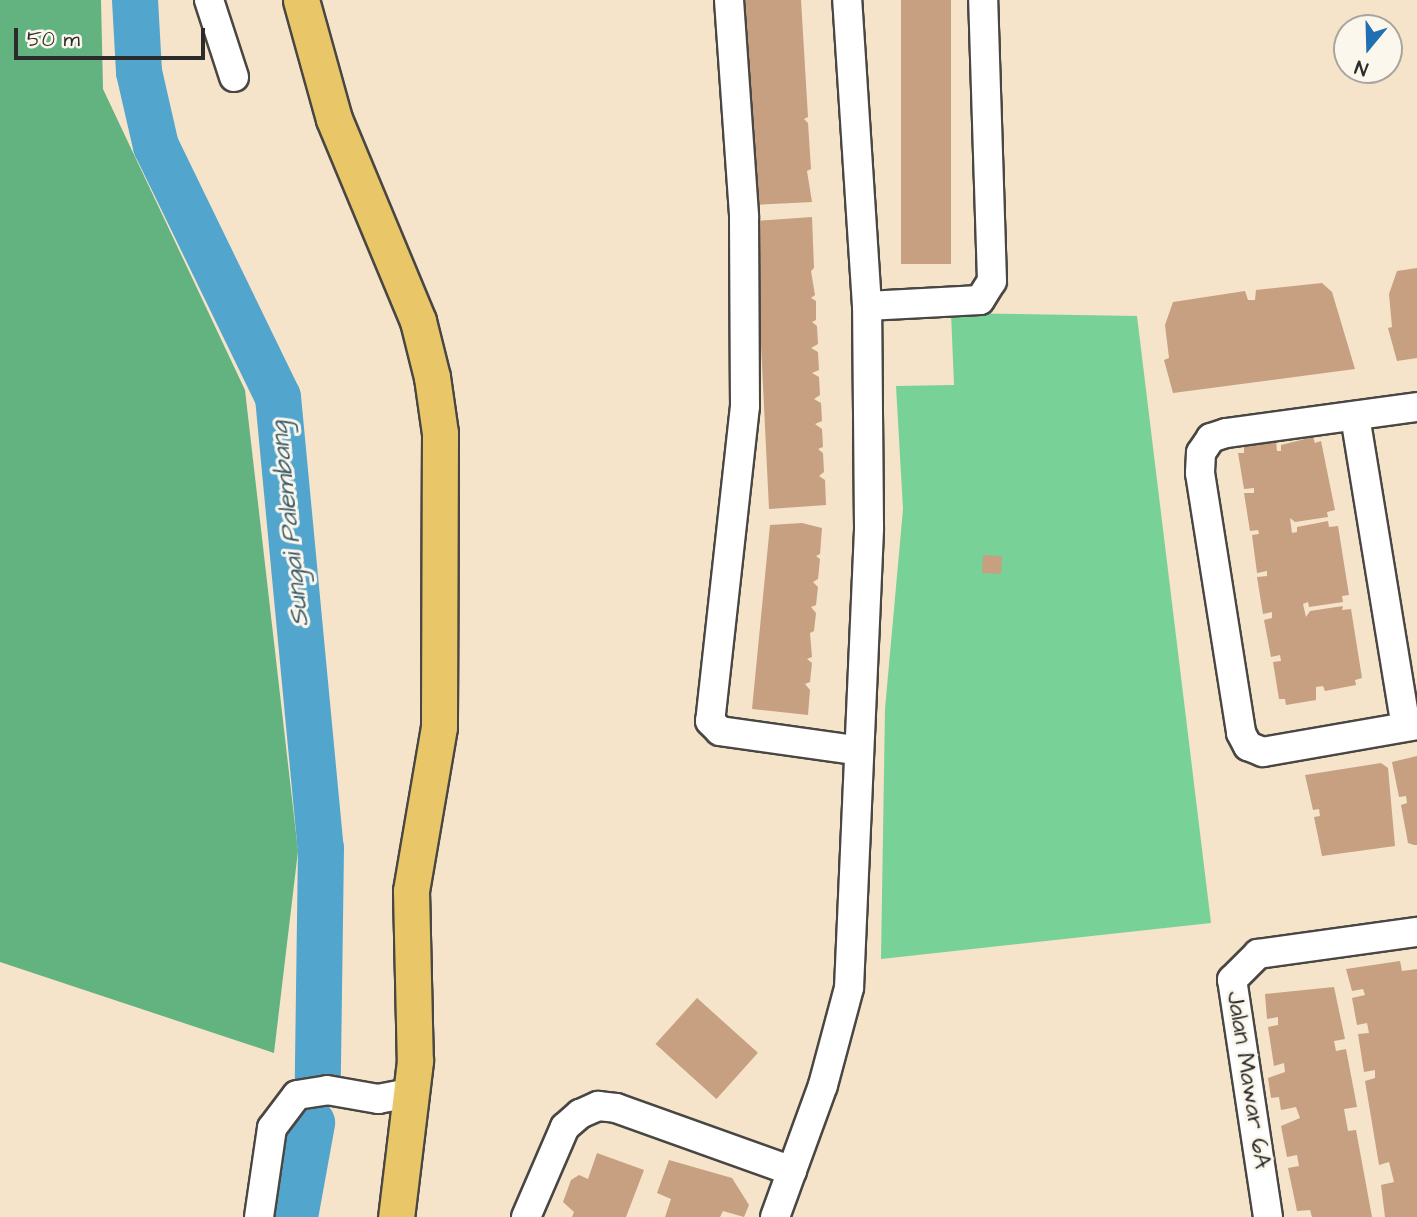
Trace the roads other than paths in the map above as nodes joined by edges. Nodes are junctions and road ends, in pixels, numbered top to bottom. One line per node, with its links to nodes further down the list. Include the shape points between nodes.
1 (209, 0): 6 (street)
2 (301, 0): 13 (main road, via 334,120 418,321 440,433 439,727 411,891 415,1061)
3 (729, 0): 11 (street, via 744,216 745,405 710,721 720,731)
4 (847, 0): 7 (street)
5 (983, 0): 7 (street, via 992,281 979,300)
6 (234, 77)
7 (867, 306): 11 (street, via 869,527)
8 (1417, 407): 9 (street)
9 (1355, 416): 10 (street); 10 (street, via 1226,433 1211,439 1201,453 1200,473 1241,733 1248,746 1263,752)
10 (1412, 725)
11 (856, 750): 14 (street, via 849,988 823,1084)
12 (1417, 932): 19 (street, Jalan Mawar 6A, via 1258,954 1245,962 1233,980)
13 (410, 1093): 15 (street, via 378,1099 327,1090 297,1095 272,1128); 16 (main road)
14 (792, 1171): 17 (street, via 616,1108 598,1107 565,1127); 18 (street)
15 (258, 1217)
16 (396, 1217)
17 (526, 1217)
18 (775, 1217)
19 (1268, 1217)

